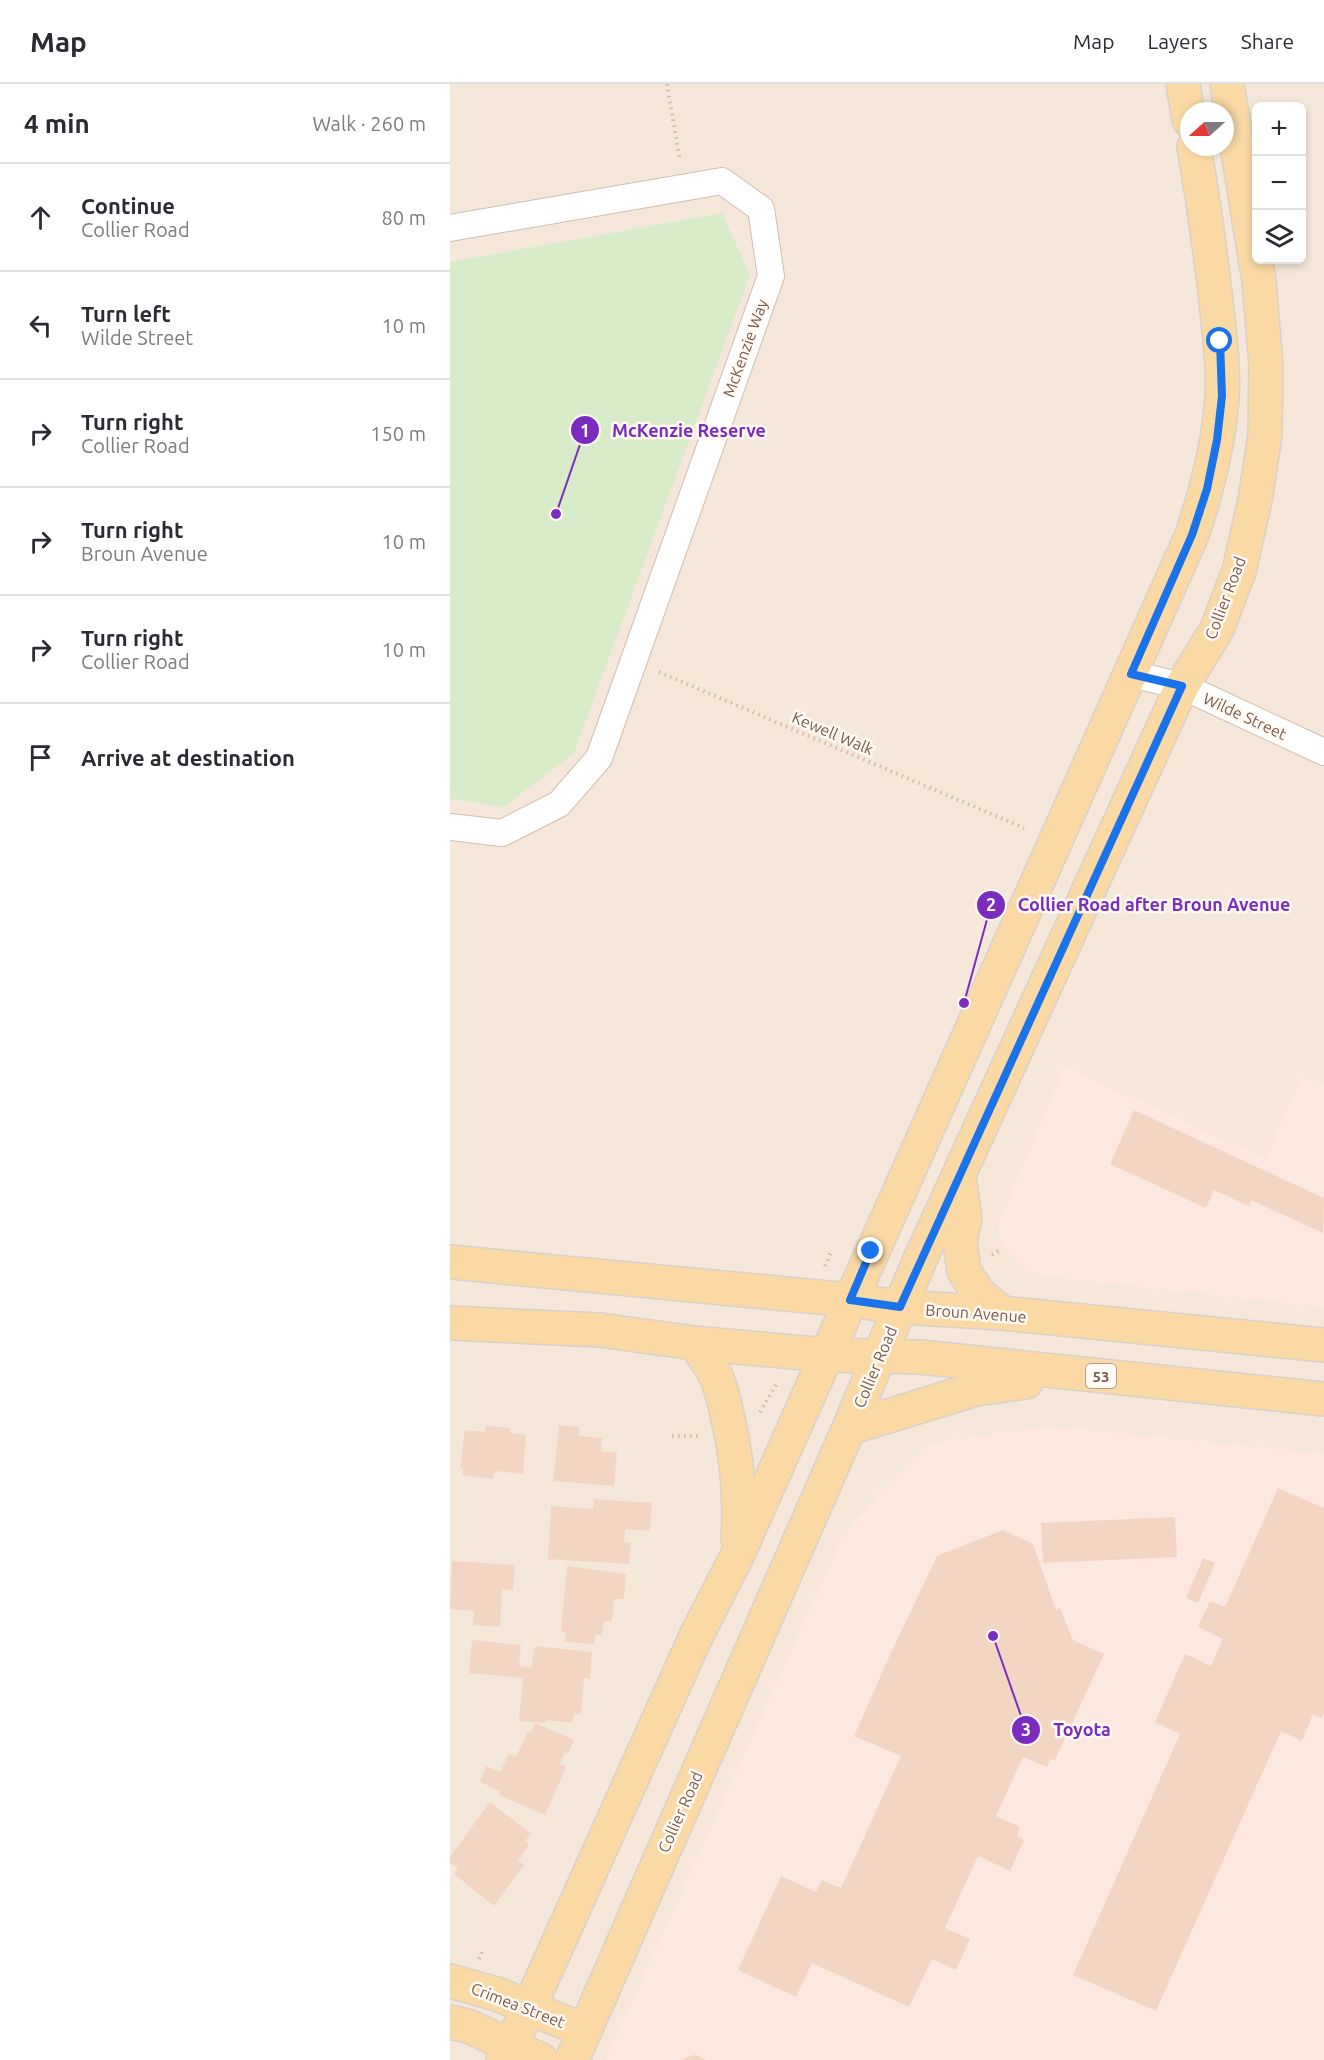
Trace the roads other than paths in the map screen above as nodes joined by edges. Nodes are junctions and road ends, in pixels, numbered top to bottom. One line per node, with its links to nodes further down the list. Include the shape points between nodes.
1 (1183, 84): 3 (main road)
2 (1227, 84): 7 (main road, Collier Road, via 1259,281 1266,366 1265,435 1239,571 1217,629)
3 (1186, 102)
4 (1196, 156): 6 (main road, via 1220,341 1222,396 1217,440 1192,535)
5 (450, 228): 9 (street, McKenzie Way, via 722,181 761,209 771,276 599,758 560,804 502,834)
6 (1131, 674): 7 (street, Wilde Street); 12 (main road)
7 (1182, 686): 8 (street, Wilde Street); 10 (main road, Collier Road)
8 (1324, 752)
9 (450, 827)
10 (959, 1176): 13 (main road, Collier Road); 14 (main road, via 965,1218 960,1242 964,1271 979,1294)
11 (450, 1262): 12 (main road, Broun Avenue)
12 (850, 1300): 13 (main road, Broun Avenue); 18 (main road)
13 (900, 1307): 14 (main road, Broun Avenue); 19 (main road, Collier Road)
14 (1002, 1314): 17 (main road, Broun Avenue)
15 (450, 1323): 16 (main road, 53, via 600,1330)
16 (694, 1342): 18 (main road, 53); 23 (main road, via 721,1387 731,1432 738,1471)
17 (1324, 1345)
18 (826, 1355): 19 (main road, 53); 23 (main road)
19 (878, 1356): 20 (main road, 53); 22 (main road, Collier Road)
20 (1088, 1375): 21 (main road, 53); 22 (main road, via 976,1389)
21 (1324, 1399)
22 (849, 1428): 27 (main road, Collier Road)
23 (737, 1556): 25 (main road, via 682,1667)
24 (450, 1981): 25 (main road, Crimea Street)
25 (529, 2008): 27 (main road, Crimea Street); 28 (main road)
26 (450, 2022): 28 (main road, via 468,2026)
27 (585, 2031): 30 (main road, Collier Road)
28 (506, 2053): 29 (main road)
29 (541, 2060)
30 (572, 2060)

